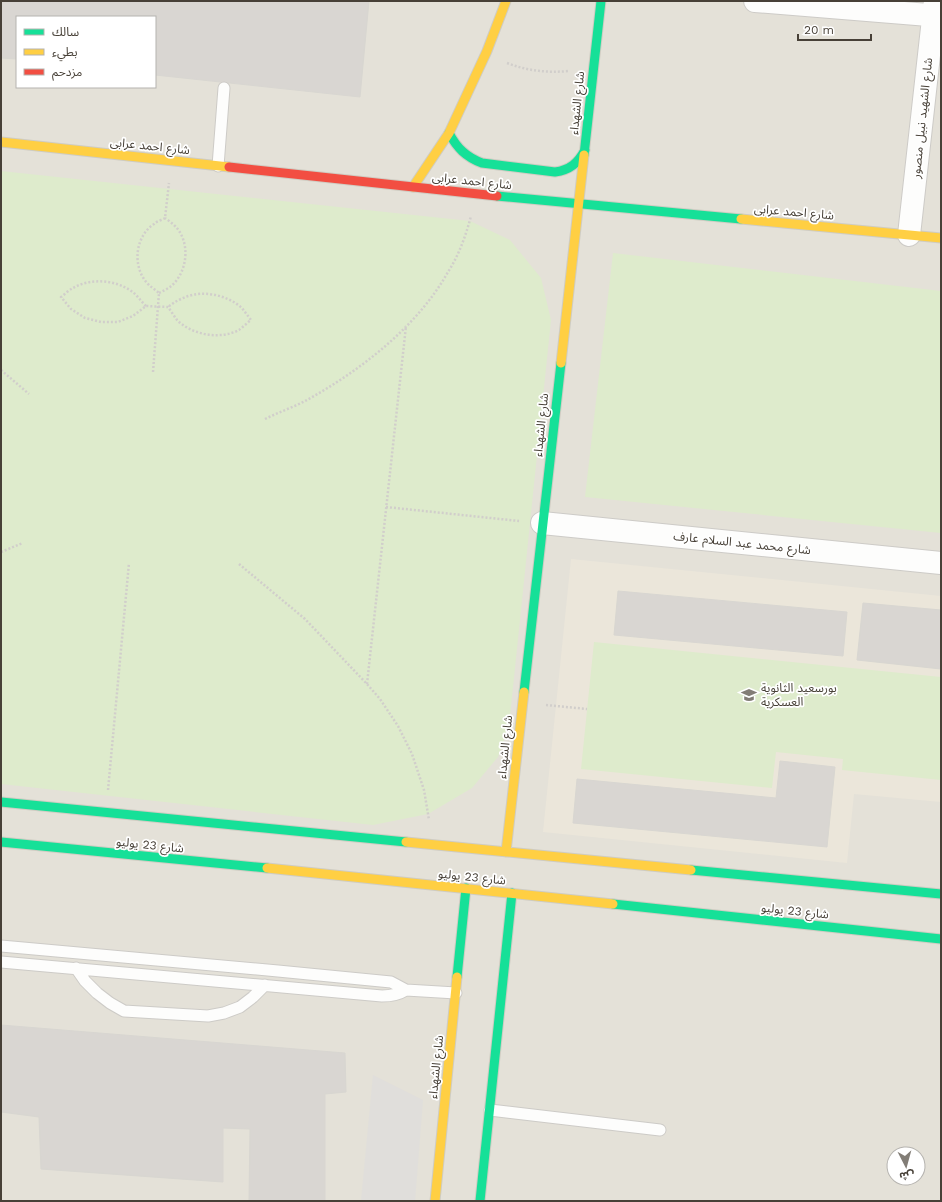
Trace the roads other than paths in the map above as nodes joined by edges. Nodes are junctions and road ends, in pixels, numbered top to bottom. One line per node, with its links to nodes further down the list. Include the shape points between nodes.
1 (506, 1): 6 (main road)
2 (601, 1): 8 (main road, شارع الشهداء)
3 (755, 1): 4 (street)
4 (937, 11): 12 (street, شارع الشهيد نبيل منصور)
5 (224, 88): 9 (lane)
6 (450, 133): 8 (main road, via 454,144 462,153 482,163 564,171 573,166); 10 (main road)
7 (1, 142): 9 (main road, شارع احمد عرابى)
8 (585, 150): 11 (main road, شارع الشهداء)
9 (218, 166): 10 (main road, شارع احمد عرابى)
10 (413, 187): 11 (main road, شارع احمد عرابى)
11 (578, 204): 12 (main road, شارع احمد عرابى); 14 (main road, شارع الشهداء)
12 (909, 235): 13 (main road, شارع احمد عرابى)
13 (941, 238)
14 (542, 523): 15 (street, شارع محمد عبد السلام عارف); 18 (main road, شارع الشهداء)
15 (941, 563)
16 (1, 802): 18 (main road)
17 (1, 842): 19 (main road, شارع 23 يوليو)
18 (506, 852): 21 (main road)
19 (466, 888): 20 (main road, شارع 23 يوليو); 28 (main road, شارع الشهداء)
20 (512, 893): 22 (main road, شارع 23 يوليو); 29 (main road)
21 (941, 894)
22 (941, 939)
23 (1, 946): 27 (lane, via 391,982)
24 (1, 962): 25 (lane)
25 (76, 968): 26 (lane); 26 (lane, via 97,993 124,1010 208,1016 240,1007)
26 (265, 985): 27 (lane, via 386,996)
27 (406, 990): 28 (lane)
28 (456, 993): 31 (main road, شارع الشهداء)
29 (490, 1110): 30 (lane); 32 (main road)
30 (660, 1130)
31 (435, 1201)
32 (480, 1201)

